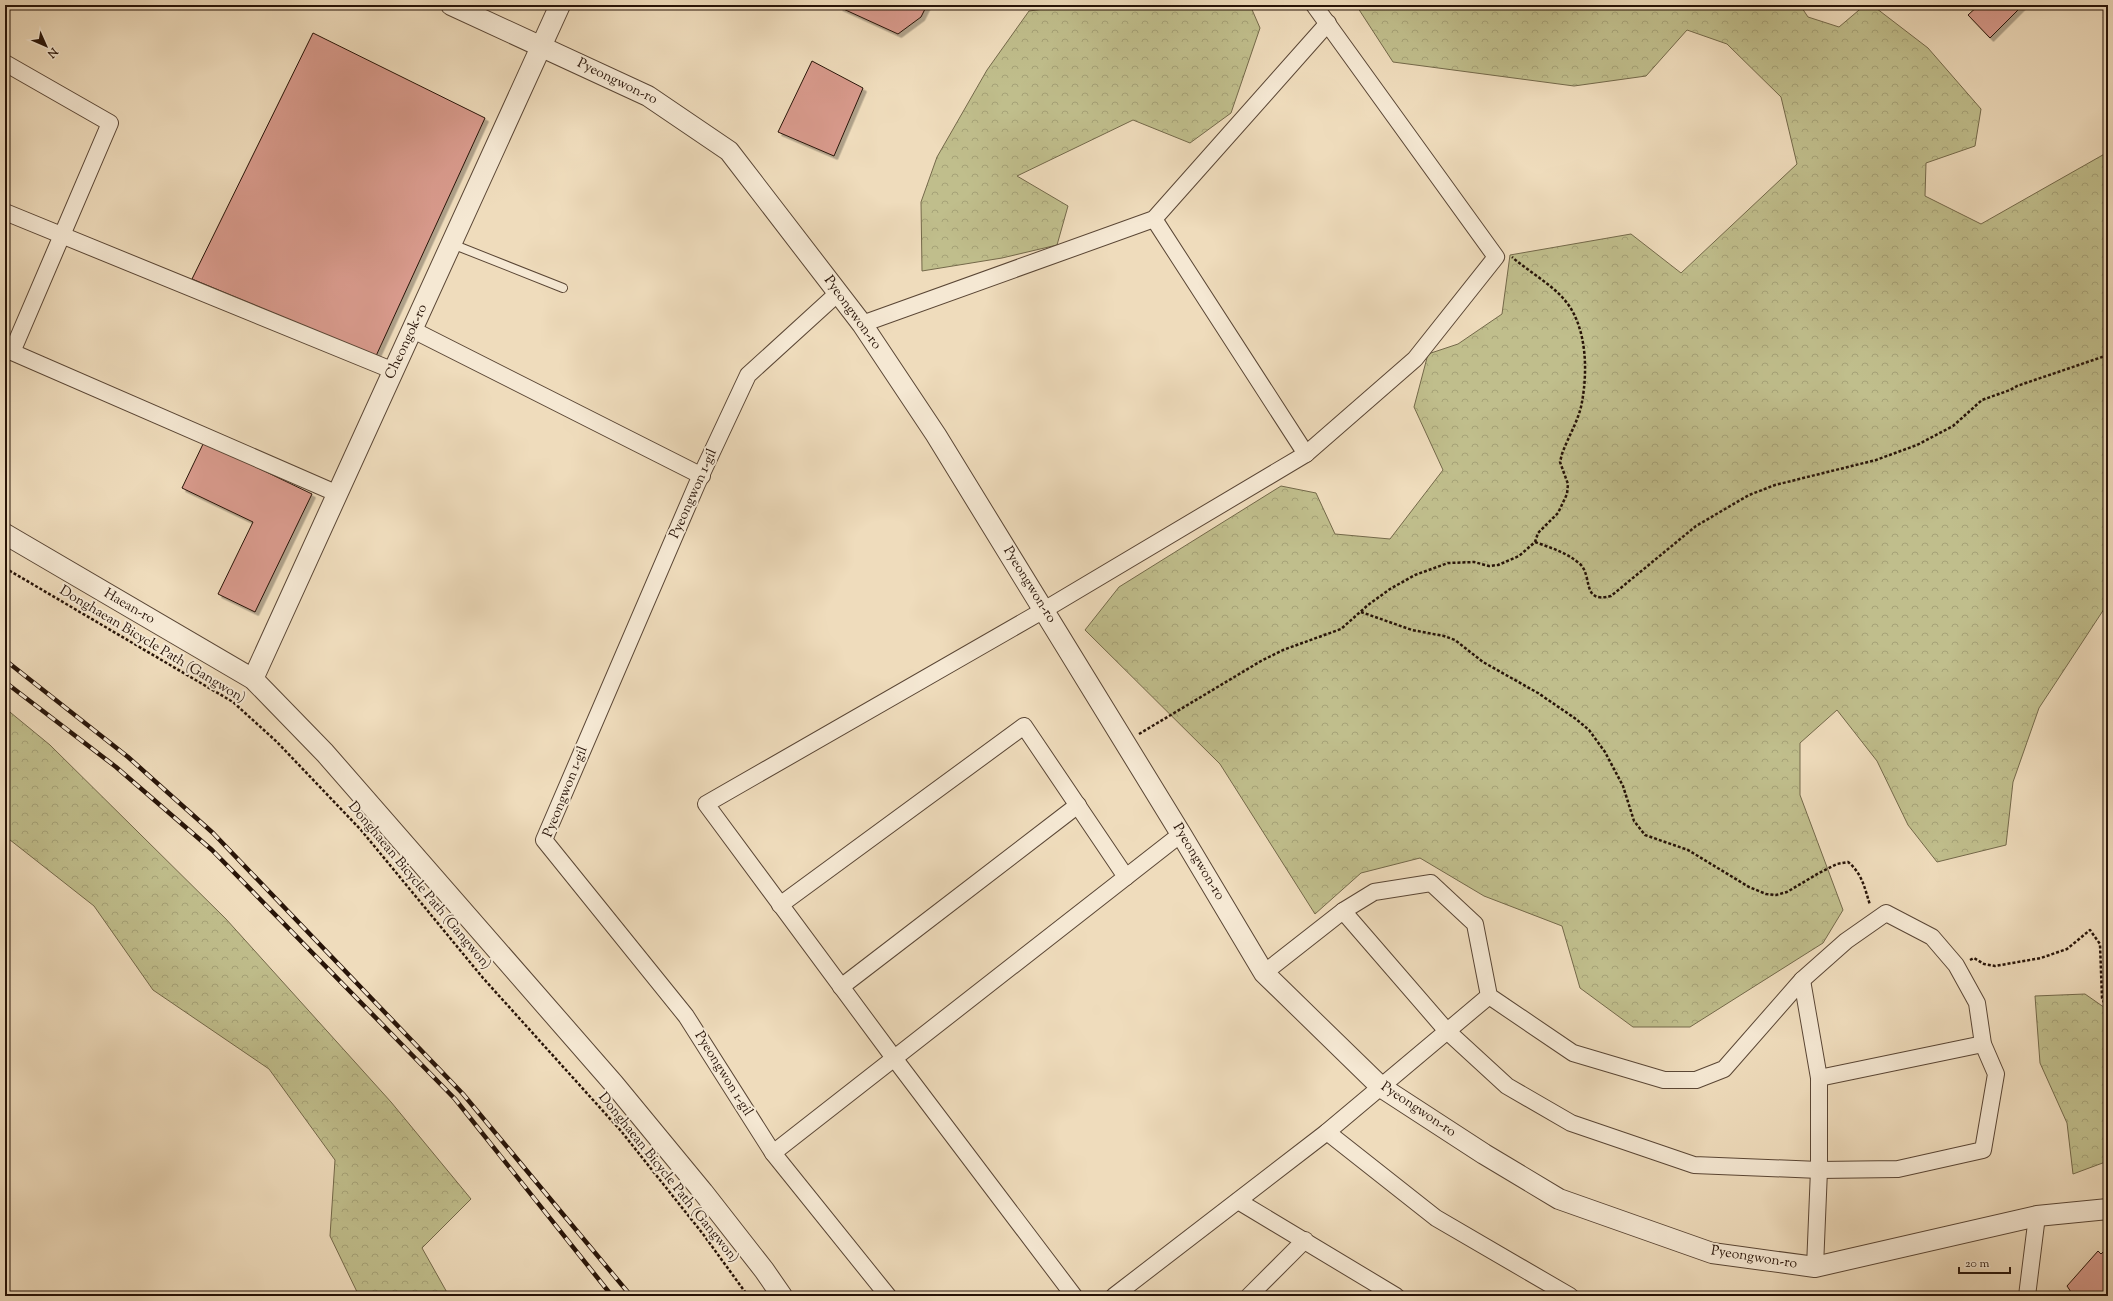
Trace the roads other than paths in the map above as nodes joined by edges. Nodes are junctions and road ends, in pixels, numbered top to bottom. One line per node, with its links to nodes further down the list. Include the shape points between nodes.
1 (451, 5): 5 (street, Pyeongwon-ro)
2 (560, 5): 5 (street, Cheongok-ro)
3 (1314, 5): 4 (street)
4 (1328, 23): 8 (street); 17 (street, via 1496,257 1415,359)
5 (540, 46): 10 (street, Cheongok-ro); 12 (street, Pyeongwon-ro, via 648,96 729,151)
6 (5, 63): 9 (street, via 110,123)
7 (5, 212): 9 (street)
8 (1154, 219): 13 (street); 17 (street)
9 (62, 236): 15 (street); 16 (street)
10 (452, 244): 11 (lane); 14 (street, Cheongok-ro)
11 (563, 288)
12 (838, 293): 13 (street, Pyeongwon-ro); 18 (street, Pyeongwon 1-gil, via 748,375)
13 (862, 324): 21 (street, Pyeongwon-ro, via 936,435)
14 (413, 330): 16 (street, Cheongok-ro); 18 (street)
15 (8, 350): 19 (street)
16 (394, 371): 19 (street, Cheongok-ro)
17 (1306, 454): 21 (street)
18 (702, 476): 38 (street, Pyeongwon 1-gil, via 544,840 686,1016)
19 (338, 494): 22 (street, Cheongok-ro)
20 (5, 534): 22 (street, Haean-ro)
21 (1044, 610): 24 (street, Pyeongwon-ro); 26 (street, via 706,804)
22 (253, 679): 46 (street, Haean-ro, via 325,753 614,1084 703,1192)
23 (1078, 805): 25 (street); 26 (street, via 1024,726); 30 (street)
24 (1181, 834): 25 (street); 28 (street, Pyeongwon-ro)
25 (1126, 877): 34 (street)
26 (780, 905): 30 (street)
27 (1343, 911): 28 (street); 31 (street, via 1374,892 1431,883 1475,924); 32 (street)
28 (1264, 973): 36 (street, Pyeongwon-ro)
29 (1802, 980): 31 (street, via 1724,1069 1696,1080 1664,1080 1573,1053); 33 (street, via 1846,941 1886,913 1932,937 1956,965 1977,1004); 35 (street)
30 (841, 987): 34 (street)
31 (1489, 996): 32 (street)
32 (1446, 1030): 36 (street); 39 (street, via 1506,1086 1571,1123 1694,1165)
33 (1983, 1044): 35 (street); 39 (street, via 1996,1074 1983,1150 1898,1169)
34 (894, 1058): 38 (street); 48 (street)
35 (1819, 1078): 39 (street)
36 (1381, 1087): 37 (street); 44 (street, Pyeongwon-ro, via 1559,1199 1712,1253)
37 (1327, 1132): 40 (street); 51 (street, via 1436,1218)
38 (773, 1153): 47 (street, Pyeongwon 1-gil)
39 (1819, 1170): 44 (street)
40 (1238, 1201): 43 (street); 49 (street)
41 (2108, 1209): 42 (street, Pyeongwon-ro)
42 (2037, 1216): 44 (street, Pyeongwon-ro); 52 (street)
43 (1305, 1240): 45 (street); 50 (street)
44 (1814, 1267)
45 (1386, 1294)
46 (782, 1296)
47 (888, 1296)
48 (1074, 1296)
49 (1114, 1296)
50 (1249, 1296)
51 (1570, 1296)
52 (2027, 1296)

